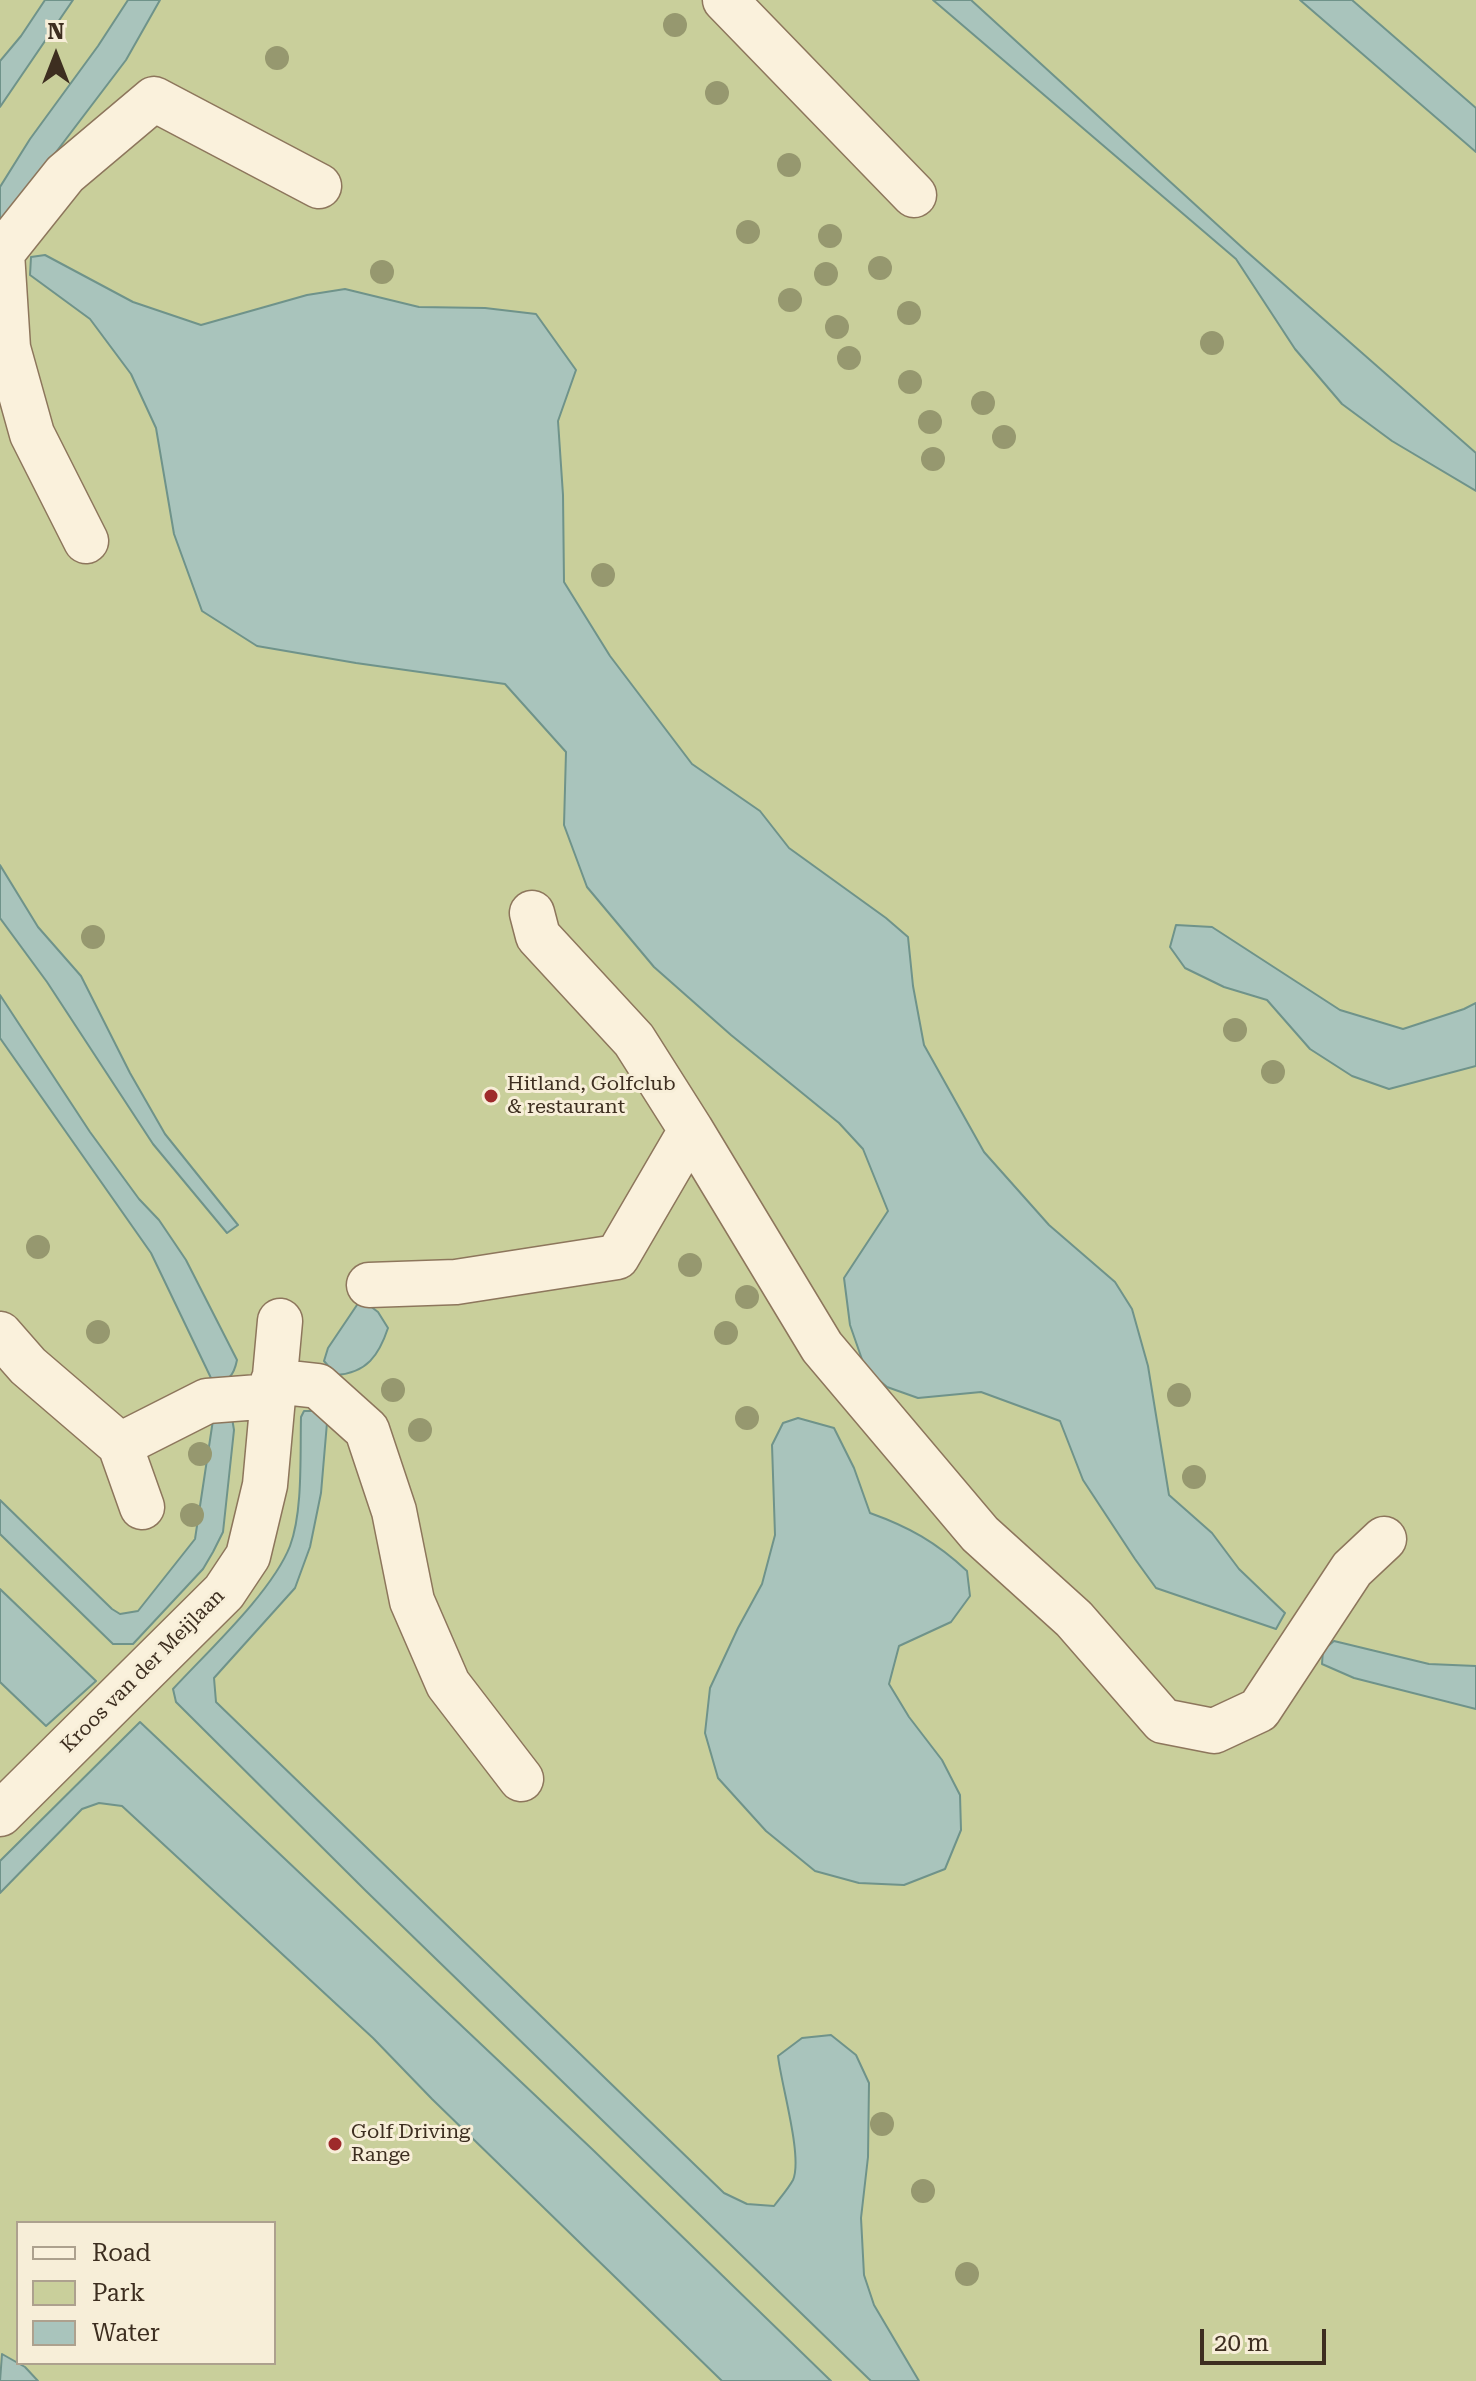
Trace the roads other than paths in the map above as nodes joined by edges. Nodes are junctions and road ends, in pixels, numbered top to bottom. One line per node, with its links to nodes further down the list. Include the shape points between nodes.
1 (725, 0): 3 (lane)
2 (319, 186): 4 (lane, via 154,99 65,174 2,253 8,348 32,434)
3 (914, 195)
4 (86, 541)
5 (532, 913): 6 (lane, via 538,936 634,1040)
6 (691, 1130): 7 (lane, via 617,1257 456,1282); 13 (lane, via 822,1347 980,1534 1074,1619 1163,1721 1214,1731 1259,1710 1352,1569)
7 (369, 1285)
8 (280, 1321): 10 (lane, Kroos van der Meijlaan)
9 (0, 1334): 11 (lane, via 28,1366)
10 (272, 1389): 11 (lane, via 207,1401); 14 (lane, via 318,1386 367,1430 394,1511 412,1601 448,1684); 15 (lane, Kroos van der Meijlaan, via 265,1485 248,1556 224,1592)
11 (120, 1445): 12 (lane)
12 (142, 1507)
13 (1384, 1539)
14 (521, 1779)
15 (0, 1814)

